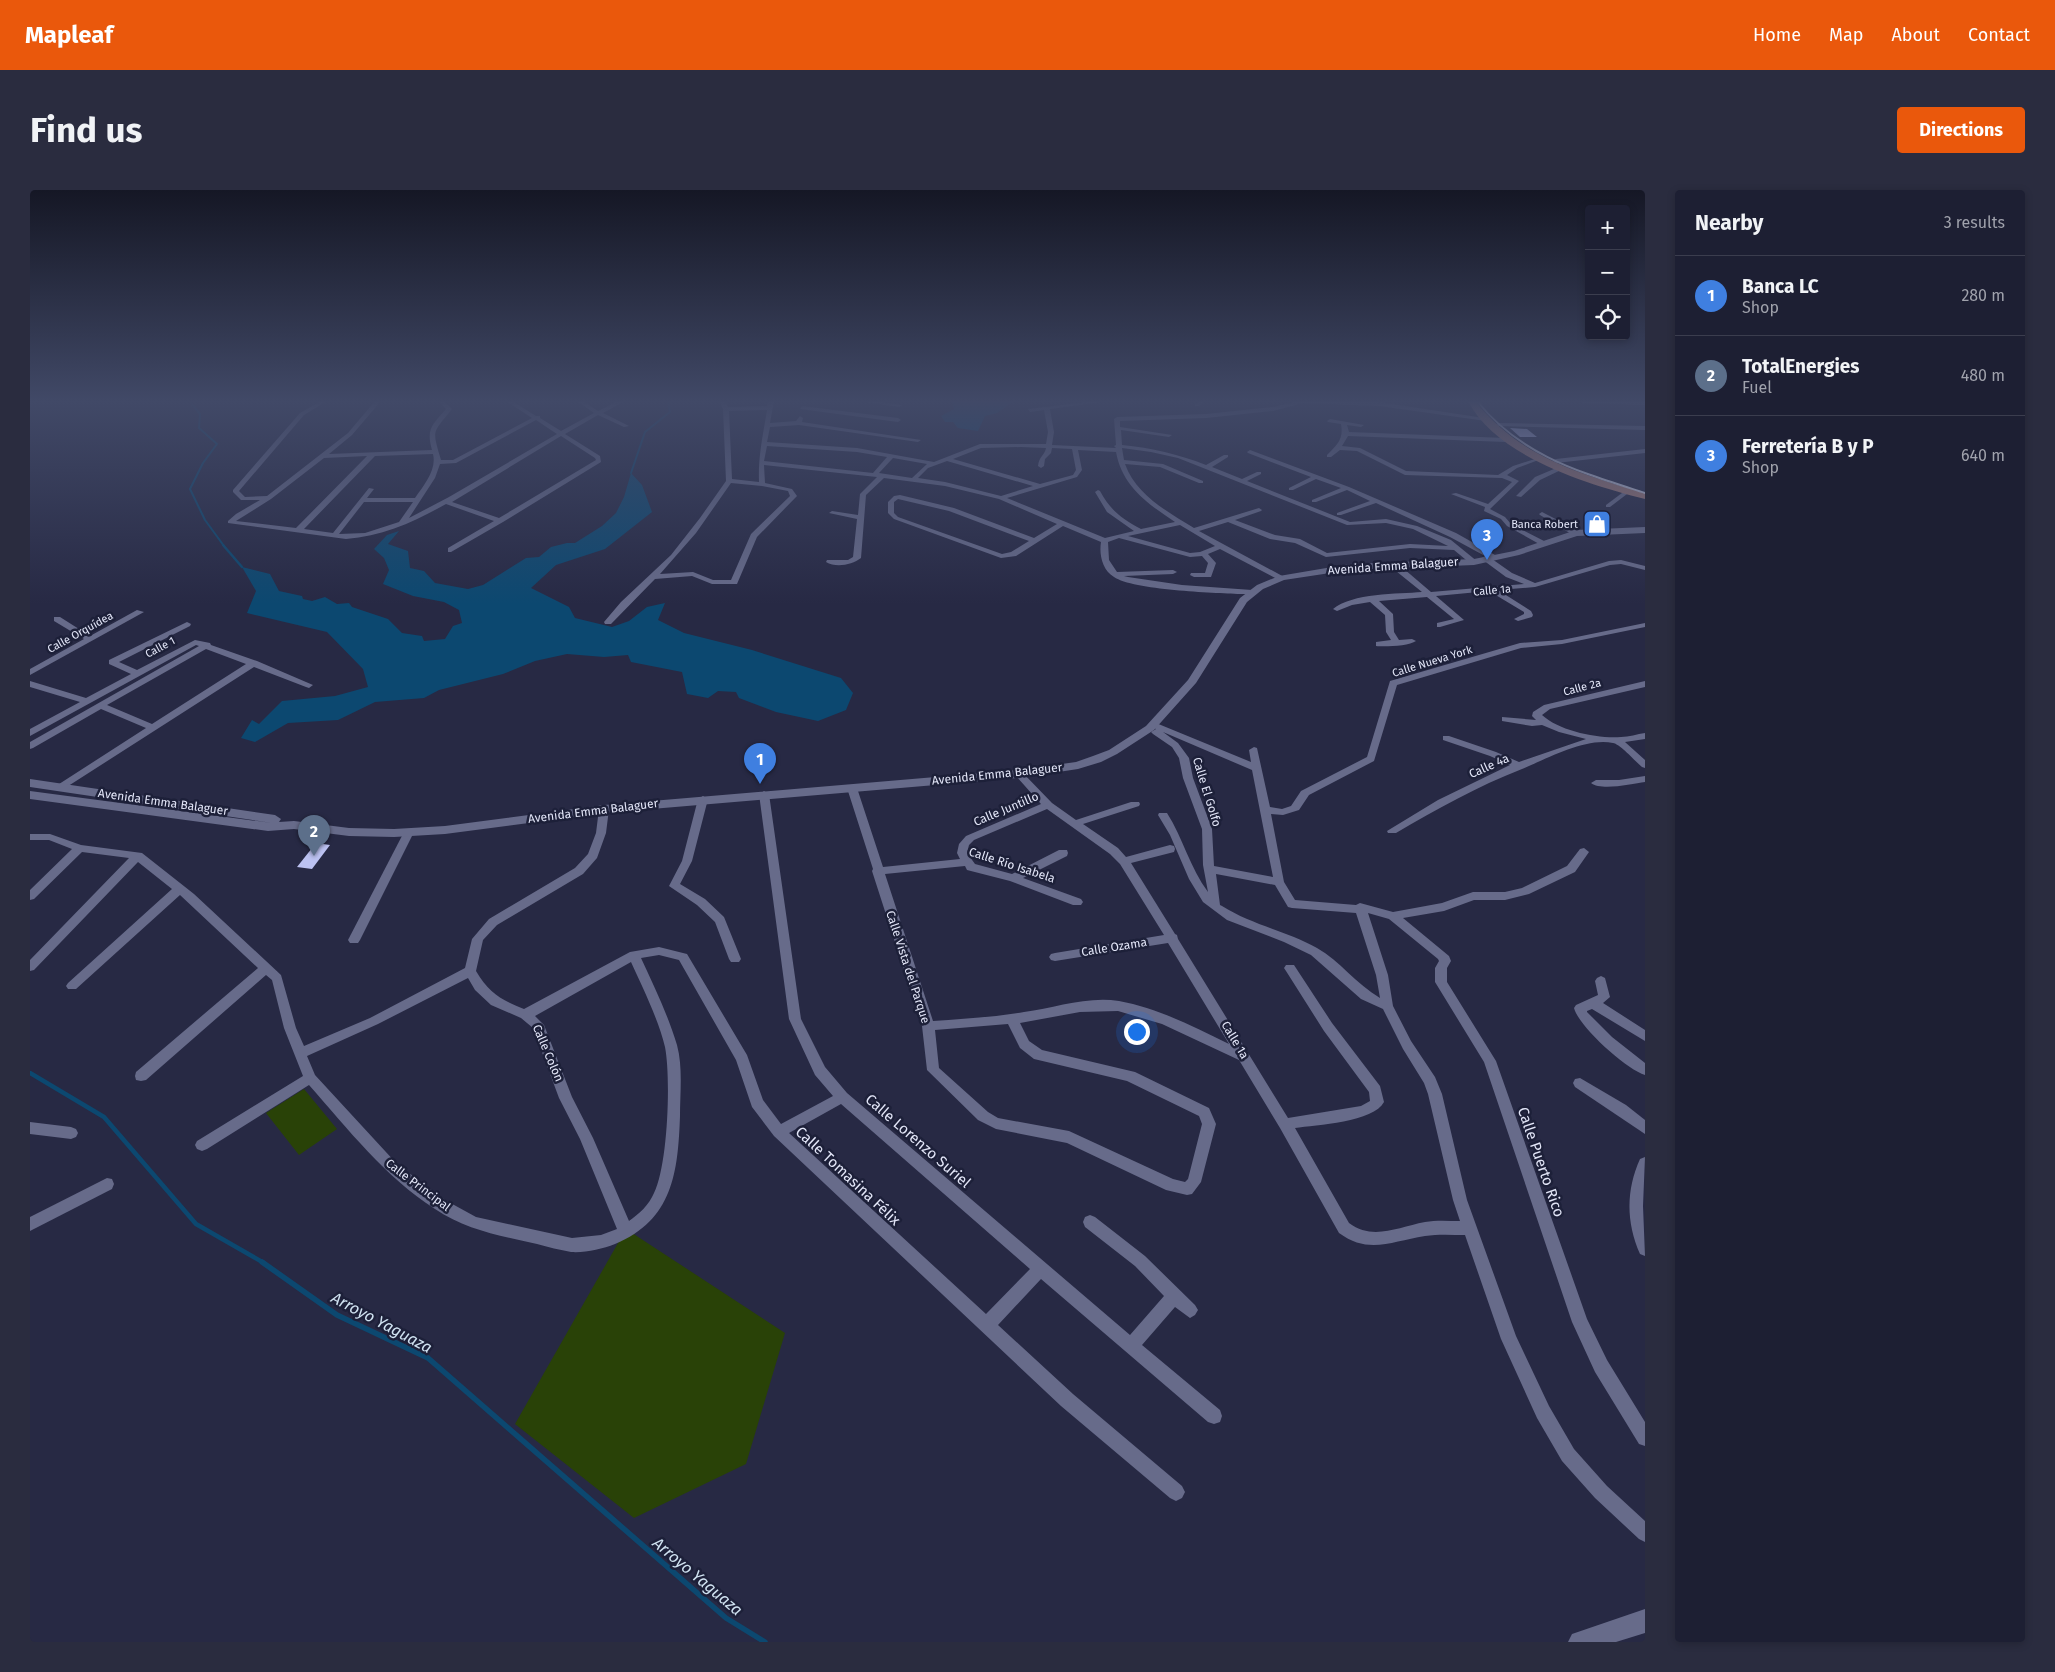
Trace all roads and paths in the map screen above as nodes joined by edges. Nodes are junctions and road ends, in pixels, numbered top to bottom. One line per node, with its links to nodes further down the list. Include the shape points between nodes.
1 (254, 469): 42 (street, via 235,491 243,499)
2 (306, 469): 42 (street)
3 (359, 469): 62 (street)
4 (435, 469): 45 (street)
5 (502, 469): 48 (street)
6 (586, 469): 57 (street)
7 (728, 469): 28 (street)
8 (761, 469): 31 (street)
9 (813, 469): 24 (street)
10 (883, 469): 24 (street)
11 (924, 469): 27 (street)
12 (981, 469): 32 (street)
13 (1078, 469): 32 (street, via 1075,476)
14 (1125, 469): 59 (street, via 1137,490)
15 (1170, 469): 30 (street)
16 (1212, 469): 29 (street)
17 (1297, 469): 25 (street)
18 (1396, 469): 26 (street, via 1404,473)
19 (1513, 469): 26 (street)
20 (1551, 469): 40 (street, via 1531,482)
21 (1571, 469): 37 (main road)
22 (1575, 469): 36 (main road)
23 (1259, 473): 29 (street)
24 (878, 476): 27 (street); 55 (street, via 863,494)
25 (1317, 476): 33 (street); 35 (street)
26 (1503, 476): 49 (street, via 1516,481)
27 (914, 479): 43 (street)
28 (729, 481): 31 (street); 83 (street, via 706,515)
29 (1243, 481): 72 (street, via 1344,523 1356,525 1381,521 1405,524)
30 (1200, 482)
31 (762, 484): 83 (street, via 790,490 794,496 754,536 734,582 712,582 693,574)
32 (1040, 486): 43 (street)
33 (1347, 488): 46 (street); 47 (street)
34 (371, 489): 44 (street)
35 (1291, 489)
36 (1645, 490)
37 (1628, 491): 41 (main road); 50 (street)
38 (1098, 492): 63 (street, via 1110,514)
39 (1454, 494): 49 (street)
40 (1519, 496)
41 (1645, 496)
42 (269, 498): 62 (street, via 230,522)
43 (1001, 498): 60 (street)
44 (363, 500): 45 (street); 66 (street)
45 (418, 500): 58 (street)
46 (1314, 501)
47 (1376, 501): 53 (street); 75 (street, via 1453,535)
48 (446, 502): 57 (street); 58 (street)
49 (1487, 506): 70 (street, via 1487,511 1503,518 1508,526)
50 (1608, 506)
51 (1259, 510): 56 (street)
52 (832, 512): 55 (street)
53 (1339, 514)
54 (1542, 514): 65 (street)
55 (860, 516): 76 (street, via 857,558 849,562)
56 (1230, 520): 64 (street); 72 (street, via 1330,555 1410,546)
57 (500, 521): 73 (street)
58 (402, 523): 66 (street, via 361,536)
59 (1181, 523): 63 (street); 64 (street)
60 (1062, 524): 68 (street); 69 (street)
61 (1645, 530): 65 (street, Avenida Emma Balaguer)
62 (298, 531): 66 (street)
63 (1139, 531): 67 (street)
64 (1192, 531): 71 (street)
65 (1576, 533): 70 (street, Avenida Emma Balaguer)
66 (334, 536)
67 (1119, 536): 69 (street); 74 (street, via 1182,554)
68 (1034, 541): 68 (street, via 930,503 900,497 891,502 891,513 896,518 996,556 1010,556)
69 (1106, 541): 82 (street, via 1106,561)
70 (1544, 543): 75 (street, Avenida Emma Balaguer)
71 (1219, 547): 74 (street); 84 (street)
72 (1459, 549): 77 (street)
73 (451, 550)
74 (1203, 553): 81 (street, via 1212,563 1210,573)
75 (1489, 558): 77 (street, Avenida Emma Balaguer); 85 (street, via 1509,574)
76 (830, 562)
77 (1474, 562): 78 (street, Avenida Emma Balaguer)
78 (1394, 565): 84 (street, Avenida Emma Balaguer, via 1350,567); 88 (street)
79 (1645, 568): 85 (street, Calle 1a, via 1621,562 1609,563)
80 (1173, 572): 82 (street)
81 (1194, 574)
82 (1116, 575): 87 (street, via 1144,582)
83 (652, 577): 94 (street)
84 (1282, 578): 87 (street, Avenida Emma Balaguer)
85 (1535, 585): 86 (street, Calle 1a)
86 (1492, 590): 88 (street, Calle 1a); 93 (street, via 1527,611 1529,615)
87 (1252, 592): 115 (street, Avenida Emma Balaguer, via 1243,600 1179,698)
88 (1430, 595): 89 (street, Calle 1a); 96 (street, via 1460,620)
89 (1372, 599): 90 (street, Calle 1a); 101 (street, via 1389,614 1390,632)
90 (1337, 609)
91 (140, 612): 98 (street, Calle Orquídea)
92 (57, 619): 98 (street)
93 (1518, 620)
94 (608, 622)
95 (187, 624): 105 (street, via 112,662)
96 (1440, 625)
97 (1645, 625): 138 (street, Calle Nueva York, via 1562,642 1520,646 1393,683 1371,759 1305,793 1294,808 1283,812)
98 (90, 639): 104 (street, Calle Orquídea)
99 (1412, 640): 101 (street)
100 (1379, 644): 101 (street)
101 (1397, 644)
102 (207, 645): 103 (street, Calle 1); 105 (street, Calle 1, via 193,642); 110 (street)
103 (254, 663): 107 (street, Calle 1); 116 (street)
104 (30, 672)
105 (136, 673): 109 (street, Calle 1)
106 (30, 684): 109 (street)
107 (309, 685)
108 (1644, 686): 113 (street, Calle 2a, via 1609,691 1541,709 1537,716)
109 (86, 701): 114 (street, Calle 1)
110 (101, 706): 116 (street); 122 (street)
111 (1505, 719): 113 (street, Calle 4a)
112 (30, 722): 114 (street)
113 (1542, 722): 120 (street, Calle 4a)
114 (45, 724): 117 (street, Calle 1)
115 (1151, 727): 126 (street); 127 (street, Avenida Emma Balaguer, via 1097,759); 152 (street, Calle El Golfo, via 1175,746 1184,758 1188,778 1208,829)
116 (152, 728): 131 (street)
117 (30, 733)
118 (1645, 736): 121 (street, Calle 4a)
119 (1446, 738): 125 (street)
120 (1602, 738): 121 (street, Calle 4a); 125 (street, Calle 4a, via 1567,747)
121 (1617, 740): 124 (street)
122 (30, 746)
123 (1254, 750): 126 (street)
124 (1645, 765)
125 (1520, 766): 142 (street, Calle 4a, via 1446,799)
126 (1257, 768): 138 (street)
127 (1019, 774): 132 (street, Avenida Emma Balaguer); 136 (street, Calle 1a)
128 (1645, 779): 129 (street)
129 (1596, 783)
130 (31, 787): 131 (street, Avenida Emma Balaguer); 141 (street, Avenida Emma Balaguer, via 268,827)
131 (60, 788): 141 (street, Avenida Emma Balaguer, via 282,820)
132 (852, 788): 133 (street, Avenida Emma Balaguer); 153 (street, Calle Vista del Parque)
133 (764, 794): 134 (street, Avenida Emma Balaguer); 185 (street, Calle Lorenzo Suriel, via 795,1019 820,1071)
134 (703, 799): 137 (street, Avenida Emma Balaguer); 166 (street, via 683,871 674,881 674,886 701,902 720,920)
135 (1135, 804): 140 (street)
136 (1048, 805): 140 (street, Calle 1a); 151 (street, Calle Juntillo, via 970,838 962,853)
137 (604, 809): 143 (street, Avenida Emma Balaguer); 170 (street, via 601,833 593,855 579,871 493,922 478,939)
138 (1265, 810): 155 (street)
139 (1164, 815): 159 (street, via 1174,829 1191,874)
140 (1073, 824): 150 (street, Calle 1a)
141 (294, 825): 143 (street, Avenida Emma Balaguer, via 349,832)
142 (1392, 830)
143 (409, 832): 163 (street)
144 (30, 838): 145 (street, via 50,836)
145 (80, 848): 149 (street); 157 (street)
146 (1170, 849): 150 (street)
147 (1584, 852): 161 (street, via 1571,870 1525,891 1505,896 1473,896 1444,907)
148 (1062, 853): 154 (street)
149 (138, 856): 156 (street, Calle Principal); 167 (street)
150 (1124, 861): 162 (street, Calle 1a)
151 (966, 862): 153 (street, Calle Río Isabela); 154 (street, Calle Río Isabela)
152 (1210, 869): 155 (street); 159 (street)
153 (877, 871): 177 (street, Calle Vista del Parque)
154 (1012, 878): 158 (street, Calle Río Isabela)
155 (1279, 882): 160 (street, via 1292,904)
156 (179, 889): 168 (street, Calle Principal); 172 (street)
157 (32, 892)
158 (1077, 902)
159 (1215, 906): 174 (street, via 1254,928 1315,952 1366,998)
160 (1360, 907): 161 (street); 174 (street, via 1382,975)
161 (1392, 916): 206 (street, Calle Puerto Rico, via 1443,956 1441,982 1490,1061 1580,1322 1601,1366)
162 (1173, 938): 165 (street, Calle Ozama); 180 (street, Calle 1a)
163 (354, 940)
164 (634, 955): 175 (street, Calle Tomasina Félix); 189 (street, Calle Tomasina Félix, via 668,951 683,957 742,1058 758,1102); 198 (street, Calle Principal, via 671,1046 674,1111 672,1149 660,1198 649,1213)
165 (1055, 957)
166 (735, 959)
167 (30, 967)
168 (266, 968): 179 (street, Calle Principal, via 277,978 290,1028); 182 (street)
169 (1290, 968): 186 (street, via 1328,1027 1375,1090 1377,1102 1363,1111)
170 (470, 971): 175 (street, Calle Colón, via 479,987 495,1002); 179 (street, via 374,1021)
171 (1601, 981): 173 (street, via 1604,997)
172 (72, 986)
173 (1592, 1004): 178 (street); 181 (street, via 1580,1008 1582,1016 1609,1043)
174 (1387, 1006): 197 (street, via 1432,1087)
175 (525, 1015): 198 (street, Calle Colón, via 538,1026 566,1098)
176 (1012, 1019): 177 (street); 177 (street, Calle Vista del Parque, via 1020,1041 1034,1052 1130,1076 1204,1112 1209,1124 1194,1182 1187,1189 1171,1185 1069,1137 996,1123 983,1116 933,1070); 180 (street, via 1116,1005 1192,1033)
177 (928, 1026)
178 (1645, 1036)
179 (301, 1053): 183 (street, Calle Principal)
180 (1245, 1058): 186 (street, Calle 1a)
181 (1645, 1070)
182 (141, 1076)
183 (310, 1078): 191 (street); 198 (street, Calle Principal, via 392,1168 440,1205 474,1223 572,1245 601,1242)
184 (1580, 1083): 188 (street)
185 (842, 1096): 189 (street); 200 (street, Calle Lorenzo Suriel)
186 (1286, 1124): 197 (street, Calle 1a, via 1339,1220 1356,1237 1380,1239 1428,1229)
187 (30, 1128): 190 (street)
188 (1645, 1128)
189 (779, 1132): 203 (street, Calle Tomasina Félix)
190 (71, 1133)
191 (202, 1144)
192 (1645, 1163): 194 (street)
193 (107, 1184): 196 (street)
194 (1641, 1201): 199 (street, via 1638,1227)
195 (1090, 1222): 201 (street, via 1140,1261)
196 (30, 1224)
197 (1469, 1228): 208 (street, via 1510,1339 1555,1434 1582,1473)
198 (626, 1232)
199 (1645, 1249)
200 (1040, 1269): 203 (street); 204 (street, Calle Lorenzo Suriel)
201 (1174, 1296): 202 (street); 204 (street)
202 (1190, 1310)
203 (986, 1326): 207 (street, Calle Tomasina Félix)
204 (1131, 1346): 205 (street, Calle Lorenzo Suriel)
205 (1214, 1416)
206 (1645, 1438)
207 (1176, 1492)
208 (1645, 1533)
209 (1645, 1621): 210 (street)
210 (1580, 1642)

